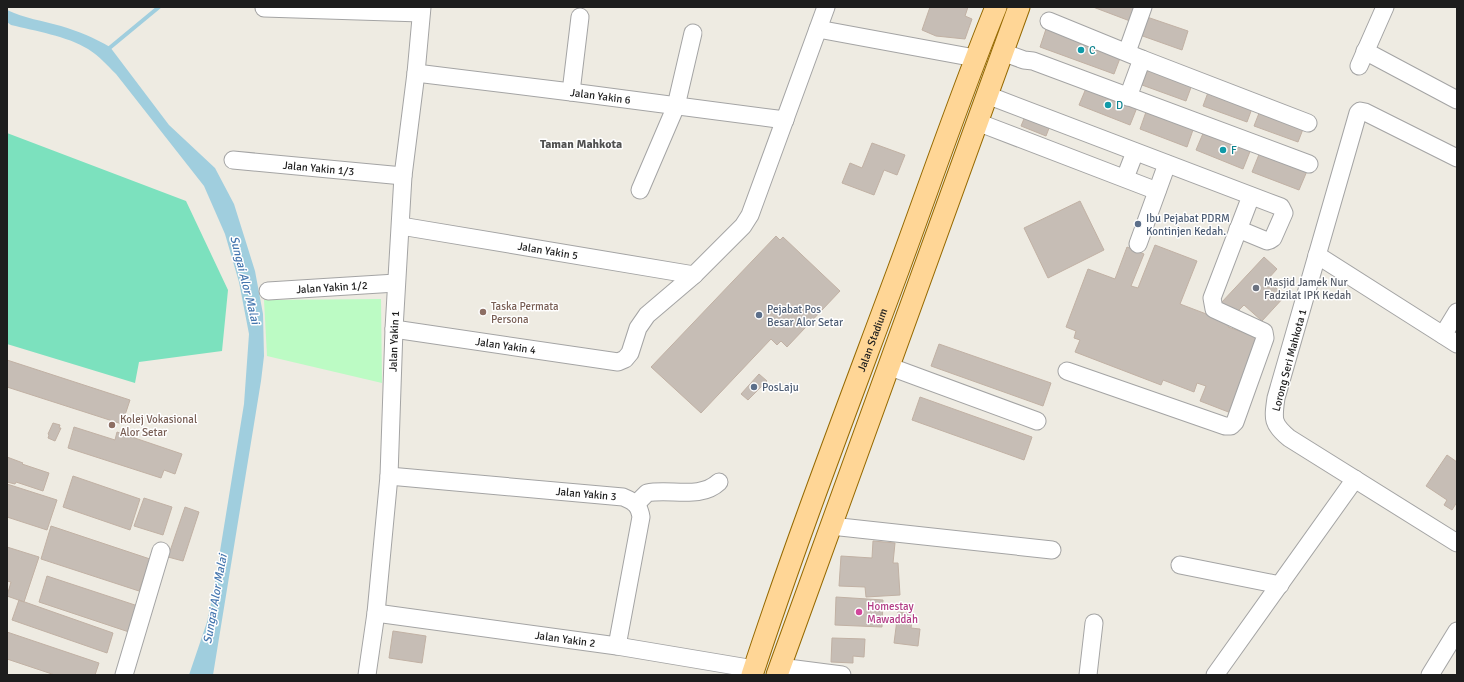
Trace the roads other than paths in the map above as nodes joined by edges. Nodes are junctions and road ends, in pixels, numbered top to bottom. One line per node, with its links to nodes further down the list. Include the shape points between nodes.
1 (826, 7): 10 (street)
2 (996, 7): 14 (main road, Jalan Stadium)
3 (1019, 7): 12 (main road)
4 (1143, 7): 13 (street)
5 (1385, 7): 20 (street, via 1362,58)
6 (264, 8): 7 (street)
7 (421, 10): 16 (street, Jalan Yakin 1)
8 (580, 17): 17 (street)
9 (1049, 21): 13 (street)
10 (818, 29): 14 (street); 22 (street)
11 (693, 33): 21 (street)
12 (1002, 52): 18 (main road); 19 (street)
13 (1127, 52): 15 (street)
14 (975, 58): 63 (main road, Jalan Stadium, via 833,444)
15 (1142, 59): 19 (street); 24 (street)
16 (416, 73): 17 (street, Jalan Yakin 6); 30 (street, Jalan Yakin 1)
17 (571, 92): 21 (street, Jalan Yakin 6)
18 (987, 95): 23 (main road); 25 (street)
19 (1128, 97): 29 (street)
20 (1457, 100)
21 (676, 106): 22 (street, Jalan Yakin 6); 32 (street)
22 (785, 120): 39 (street, via 750,215 739,230)
23 (977, 122): 31 (street); 45 (main road)
24 (1308, 123)
25 (1135, 152): 28 (street); 31 (street)
26 (1457, 158): 38 (street, Lorong Seri Mahkota 1, via 1360,111)
27 (233, 160): 30 (street, Jalan Yakin 1/3)
28 (1167, 164): 33 (street); 34 (street)
29 (1309, 164)
30 (403, 176): 35 (street, Jalan Yakin 1)
31 (1125, 178): 33 (street)
32 (640, 190)
33 (1157, 191): 37 (street)
34 (1251, 196): 36 (street); 36 (street, via 1281,207 1284,213 1270,240)
35 (401, 226): 39 (street, Jalan Yakin 5); 40 (street, Jalan Yakin 1)
36 (1238, 229): 46 (street, via 1212,304 1218,312 1264,332 1265,338 1235,422 1231,426 1224,426)
37 (1138, 244)
38 (1317, 255): 44 (street); 49 (street, Lorong Seri Mahkota 1, via 1276,398 1274,418 1277,427 1289,438)
39 (694, 275): 43 (street, Jalan Yakin 4, via 648,314 638,328 630,353 618,362)
40 (396, 283): 41 (street, Jalan Yakin 1/2); 43 (street, Jalan Yakin 1)
41 (268, 291)
42 (1457, 312): 44 (street)
43 (394, 329): 48 (street, Jalan Yakin 1)
44 (1450, 339)
45 (888, 366): 47 (street); 52 (main road)
46 (1067, 371)
47 (1037, 421)
48 (389, 476): 51 (street, Jalan Yakin 3, via 623,497); 58 (street, Jalan Yakin 1)
49 (1355, 479): 53 (street, Lorong Seri Mahkota 1); 57 (street)
50 (719, 482): 51 (street, via 702,492 666,490 647,493)
51 (637, 503): 61 (street, via 641,517)
52 (831, 526): 54 (street); 62 (main road)
53 (1457, 543)
54 (1052, 550)
55 (161, 551): 64 (street)
56 (1180, 565): 57 (street)
57 (1280, 585): 68 (street)
58 (376, 612): 61 (street, Jalan Yakin 2); 65 (street, Jalan Yakin 1)
59 (1094, 624): 67 (street)
60 (1457, 631): 69 (street)
61 (617, 646): 63 (street, Jalan Yakin 2)
62 (778, 671): 66 (street)
63 (753, 672)
64 (124, 675)
65 (367, 675)
66 (842, 675)
67 (1088, 675)
68 (1215, 675)
69 (1430, 675)

